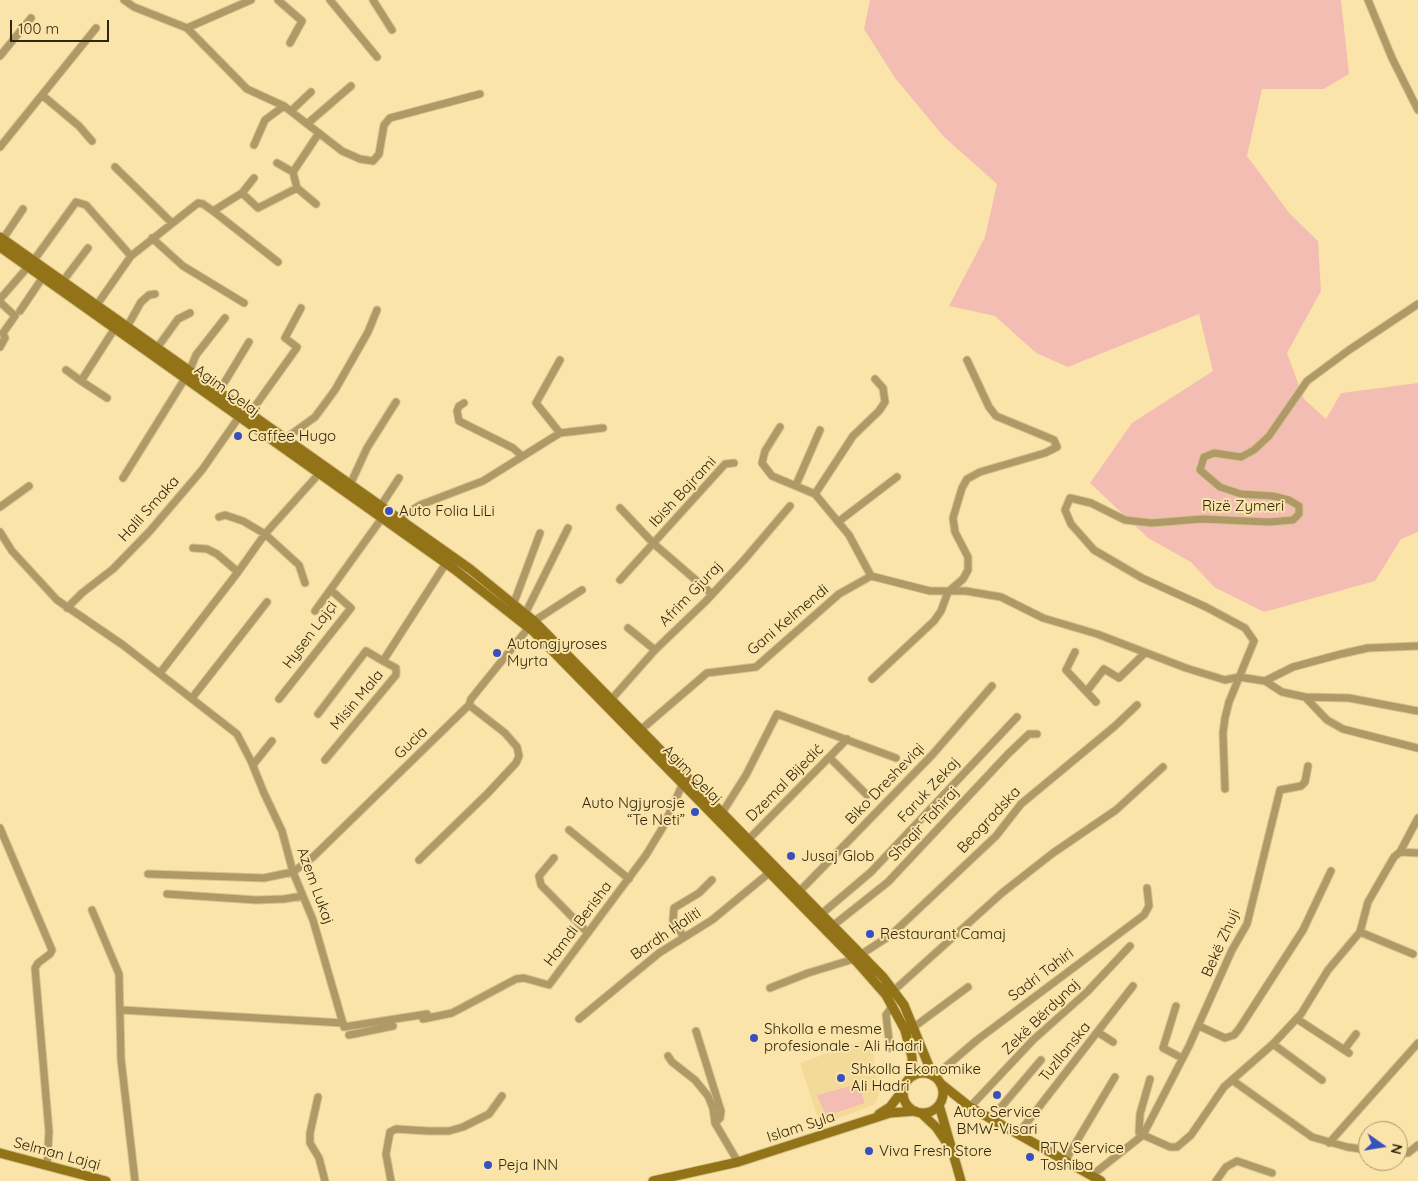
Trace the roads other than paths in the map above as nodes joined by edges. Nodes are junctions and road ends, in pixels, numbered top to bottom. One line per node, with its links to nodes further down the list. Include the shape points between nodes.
1 (251, 0): 9 (street)
2 (278, 0): 11 (street, via 302,21)
3 (330, 0): 13 (street)
4 (373, 0): 10 (street)
5 (1368, 0): 19 (street)
6 (127, 1): 9 (street)
7 (31, 18): 12 (street)
8 (96, 28): 17 (street)
9 (187, 28): 18 (street, via 247,89)
10 (392, 30)
11 (290, 43)
12 (0, 56)
13 (376, 57)
14 (351, 86): 21 (street)
15 (311, 92): 20 (street)
16 (480, 94): 22 (street, via 390,118 384,125 378,154 373,161 342,151)
17 (42, 95): 23 (street); 25 (street)
18 (284, 106): 20 (street); 24 (street, via 265,120)
19 (1418, 110)
20 (291, 111): 21 (street)
21 (306, 124): 22 (street)
22 (319, 134): 28 (street)
23 (92, 141)
24 (254, 145)
25 (0, 147)
26 (277, 163): 28 (street)
27 (115, 167): 35 (street)
28 (293, 172): 30 (street)
29 (254, 178): 31 (street)
30 (297, 188): 31 (street, via 258,208); 32 (street)
31 (242, 193): 34 (street)
32 (316, 204)
33 (23, 209): 37 (street, Agim Qelaj)
34 (213, 211): 35 (street, via 198,203); 40 (street)
35 (172, 223): 36 (street)
36 (152, 238): 39 (street); 46 (street, via 183,266)
37 (1, 241): 41 (main road, Agim Qelaj)
38 (88, 248): 43 (street)
39 (131, 256): 41 (street, via 86,204 76,202); 49 (street)
40 (278, 262)
41 (31, 263): 42 (main road, Agim Qelaj); 43 (main road, Agim Qelaj); 45 (street)
42 (43, 277): 49 (main road, Agim Qelaj); 51 (street)
43 (63, 281): 49 (main road, Agim Qelaj)
44 (155, 294): 54 (street, via 141,302)
45 (0, 301): 57 (street, via 15,316 3,333 5,338)
46 (244, 304)
47 (1418, 304): 121 (street, Rizë Zymeri, via 1307,381 1269,436 1254,450 1241,456 1214,453 1204,457 1200,470 1220,487 1241,494 1289,500 1299,506 1299,514 1293,520 1202,519 1152,524 1126,520 1070,498 1065,510 1071,524 1094,550 1142,578 1245,628 1254,641)
48 (301, 308): 69 (street, Halil Smaka, via 285,338 296,349)
49 (94, 309): 54 (main road, Agim Qelaj); 55 (main road, Agim Qelaj)
50 (377, 310): 74 (street, via 335,390 312,419)
51 (20, 311)
52 (190, 313): 58 (street, via 178,320)
53 (225, 318): 62 (street, Agim Qelaj, via 196,355)
54 (127, 327): 58 (main road, Agim Qelaj)
55 (115, 328): 62 (main road, Agim Qelaj); 64 (street)
56 (249, 342): 65 (street)
57 (0, 347)
58 (157, 348): 62 (main road, Agim Qelaj)
59 (560, 360): 73 (street, via 536,403)
60 (967, 360): 106 (street, via 996,416 1054,440 1057,447 967,479 953,518 955,532 968,557 968,570 964,579)
61 (66, 370): 64 (street)
62 (187, 375): 65 (main road, Agim Qelaj); 69 (main road, Agim Qelaj); 79 (street)
63 (875, 379): 84 (street, via 883,388 885,402 853,436)
64 (81, 381): 66 (street)
65 (218, 393): 69 (main road, Agim Qelaj)
66 (107, 398)
67 (396, 402): 83 (street, via 367,448)
68 (464, 403): 75 (street, via 459,406 459,421 513,448)
69 (244, 417): 74 (main road, Agim Qelaj); 109 (street, Halil Smaka, via 149,532 113,569)
70 (780, 427): 81 (street, via 764,451 762,463 772,476)
71 (603, 428): 73 (street)
72 (820, 430): 81 (street)
73 (560, 433): 75 (street)
74 (281, 442): 77 (main road, Agim Qelaj)
75 (522, 456): 92 (street, via 483,481 420,505)
76 (734, 463): 97 (street, Ibish Bajrami, via 725,464)
77 (322, 471): 83 (main road, Agim Qelaj); 96 (street)
78 (897, 477): 91 (street)
79 (123, 478)
80 (399, 478): 87 (street)
81 (796, 485): 84 (street)
82 (29, 486): 86 (street)
83 (348, 489): 87 (main road, Agim Qelaj); 90 (main road, Agim Qelaj)
84 (815, 494): 91 (street)
85 (790, 506): 107 (street, Afrim Gjuraj)
86 (0, 507)
87 (380, 507): 92 (main road, Agim Qelaj)
88 (620, 508): 97 (street, Ibish Bajrami)
89 (219, 516): 96 (street, via 243,520)
90 (382, 518): 92 (main road, Agim Qelaj); 104 (street, Hysen Lajçi)
91 (838, 522): 101 (street, via 849,535)
92 (398, 524): 99 (main road, Agim Qelaj)
93 (568, 528): 112 (street)
94 (0, 532): 109 (street, Azem Lukaj, via 31,574)
95 (540, 533): 110 (street)
96 (265, 534): 100 (street); 103 (street, via 298,565)
97 (654, 544): 102 (street, Ibish Bajrami); 107 (street, Ibish Bajrami)
98 (193, 548): 100 (street, via 217,554)
99 (448, 560): 110 (main road, Agim Qelaj); 119 (street, Misin Mala)
100 (238, 572): 120 (street)
101 (871, 576): 106 (street, via 905,586); 136 (street, Gani Kelmendi, via 840,594 756,667 707,673)
102 (620, 580)
103 (305, 583)
104 (332, 590): 111 (street, Hysen Lajçi); 128 (street, Hysen Lajçi, via 351,608)
105 (582, 590): 113 (street)
106 (948, 592): 118 (street, via 966,591 1001,597 1042,618); 122 (street, via 934,621)
107 (712, 594): 116 (street, Afrim Gjuraj)
108 (267, 602): 127 (street)
109 (67, 608): 120 (street, Azem Lukaj)
110 (511, 608): 112 (main road, Agim Qelaj); 113 (main road, Agim Qelaj)
111 (315, 611)
112 (525, 614): 113 (main road, Agim Qelaj)
113 (532, 625): 130 (main road, Agim Qelaj); 132 (street, Gucia)
114 (628, 628): 116 (street)
115 (1418, 646): 123 (street, via 1368,648 1341,654 1293,667)
116 (655, 650): 130 (street, Afrim Gjuraj)
117 (1075, 652): 125 (street, via 1066,670)
118 (1145, 653): 121 (street, via 1225,680); 125 (street, via 1119,678 1104,669)
119 (383, 661): 134 (street, Misin Mala, via 366,650); 143 (street, Misin Mala, via 396,668 396,675)
120 (160, 672): 127 (street, Azem Lukaj)
121 (1239, 677): 123 (street); 148 (street, via 1229,702 1223,733)
122 (872, 679)
123 (1265, 681): 126 (street, via 1282,692)
124 (992, 686): 167 (street, Biko Dresheviqi, via 933,754)
125 (1087, 691): 129 (street)
126 (1306, 697): 133 (street, via 1349,698); 140 (street, via 1327,720 1343,729)
127 (192, 698): 144 (street, Azem Lukaj, via 237,734)
128 (279, 698)
129 (1096, 702)
130 (608, 703): 136 (main road, Agim Qelaj)
131 (1137, 704): 176 (street, Beogradska, via 1032,794 996,836 891,935)
132 (469, 705): 158 (street, via 506,733 517,747 519,756 492,789); 160 (street, Gucia, via 314,857)
133 (1418, 711)
134 (318, 714)
135 (1017, 716): 170 (street, Faruk Zekaj, via 871,872)
136 (637, 733): 147 (main road, Agim Qelaj)
137 (1037, 734): 171 (street, Shaqir Tahiraj, via 1029,734 1008,754 888,882)
138 (847, 739): 141 (street, Dzemal Bijedić); 142 (street, Agim Qelaj); 150 (street, Agim Qelaj, via 777,714 746,775)
139 (272, 741): 144 (street)
140 (1417, 748)
141 (830, 758): 149 (street); 154 (street, Dzemal Bijedić)
142 (896, 758)
143 (325, 760)
144 (254, 765): 160 (street, Azem Lukaj, via 282,831)
145 (1308, 766): 190 (street, Bekë Zhuji, via 1301,786 1280,790 1247,924)
146 (1163, 767): 182 (street, via 1116,810 1002,893)
147 (684, 781): 150 (main road, Agim Qelaj); 154 (main road, Agim Qelaj); 163 (street, Hamdi Berisha, via 659,835)
148 (1225, 789)
149 (867, 795)
150 (722, 813): 154 (main road, Agim Qelaj)
151 (1418, 818): 155 (street)
152 (0, 828): 229 (street, via 52,950 36,968 49,1132)
153 (569, 830): 163 (street, Hamdi Berisha)
154 (746, 843): 161 (main road, Agim Qelaj); 167 (main road, Agim Qelaj)
155 (1400, 852): 156 (street); 172 (street, via 1368,902)
156 (1418, 853)
157 (554, 858): 173 (street, via 539,876 541,885)
158 (419, 860)
159 (1331, 871): 190 (street, via 1303,930 1234,1035 1225,1038)
160 (293, 872): 162 (street, via 264,878); 168 (street, Azem Lukaj)
161 (769, 873): 167 (main road, Agim Qelaj); 174 (street, Bardh Haliti, via 712,920)
162 (148, 874)
163 (629, 879): 173 (street, Hamdi Berisha)
164 (712, 880): 174 (street, via 699,893 674,908 673,920)
165 (1147, 888): 205 (street, Sadri Tahiri, via 1149,906 1144,915 976,1040)
166 (167, 894): 168 (street, via 256,900)
167 (796, 894): 170 (main road, Agim Qelaj)
168 (303, 896): 189 (street, Azem Lukaj, via 318,934)
169 (92, 910): 185 (street, via 117,969)
170 (818, 916): 171 (main road, Agim Qelaj)
171 (830, 928): 176 (main road, Agim Qelaj); 178 (main road, Agim Qelaj)
172 (1360, 932): 177 (street); 187 (street, via 1328,970)
173 (588, 933): 195 (street, Hamdi Berisha, via 549,985 516,979 452,1013)
174 (683, 936): 188 (street, Bardh Haliti, via 629,976)
175 (1130, 946): 213 (street, Zekë Bërdynaj, via 1087,992 1033,1040)
176 (863, 954): 178 (street); 182 (main road, Agim Qelaj)
177 (1413, 954)
178 (854, 959): 181 (street); 182 (main road, Agim Qelaj)
179 (1133, 986): 193 (street, Tuzllanska)
180 (968, 987): 191 (street)
181 (770, 988)
182 (891, 993): 183 (main road, Agim Qelaj); 191 (main road, Agim Qelaj)
183 (893, 1005): 199 (street, via 886,1015); 203 (main road, Agim Qelaj, via 905,1030)
184 (1176, 1006): 201 (street, via 1163,1048)
185 (121, 1010): 189 (street); 233 (street, via 121,1059)
186 (426, 1014): 189 (street, via 346,1028)
187 (1297, 1019): 194 (street, via 1346,1051); 198 (street)
188 (579, 1020)
189 (343, 1023)
190 (1198, 1026): 201 (street, Bekë Zhuji)
191 (914, 1027): 205 (main road, Agim Qelaj, via 923,1056)
192 (696, 1032): 217 (street, via 721,1111)
193 (1099, 1033): 196 (street); 218 (street, Tuzllanska)
194 (1356, 1034)
195 (349, 1035)
196 (1113, 1042)
197 (1418, 1043): 220 (street)
198 (1273, 1044): 207 (street); 208 (street)
199 (890, 1048)
200 (668, 1056): 217 (street, via 702,1087 713,1108)
201 (1182, 1058): 219 (street, Bekë Zhuji)
202 (1041, 1060): 216 (street, Zekë Bërdynaj)
203 (913, 1076): 205 (main road, via 921,1073); 209 (main road)
204 (1114, 1077): 227 (street)
205 (936, 1079): 212 (main road, via 943,1094); 213 (main road)
206 (1150, 1079): 219 (street, via 1140,1114 1139,1133)
207 (1232, 1080): 219 (street, via 1216,1096 1191,1135 1177,1147); 220 (street, via 1304,1132)
208 (1322, 1080)
209 (903, 1090): 214 (main road, via 906,1102); 215 (main road, Islam Syla, via 890,1107)
210 (502, 1096): 235 (street, via 489,1114 463,1127 449,1131 396,1129 390,1132 386,1154)
211 (318, 1098): 234 (street, via 310,1143 319,1158)
212 (940, 1103): 213 (main road); 214 (main road, via 928,1112); 224 (main road)
213 (970, 1107): 216 (main road)
214 (918, 1112): 215 (main road, Islam Syla); 224 (main road, via 936,1127)
215 (872, 1119): 228 (main road, Islam Syla)
216 (991, 1119): 218 (main road)
217 (715, 1124): 228 (street)
218 (1018, 1134): 227 (main road)
219 (1143, 1135): 231 (street, Bekë Zhuji)
220 (1329, 1143): 222 (street)
221 (1418, 1145): 226 (street)
222 (1358, 1148)
223 (1418, 1150): 226 (street)
224 (953, 1152): 237 (main road)
225 (0, 1153): 229 (main road, Selman Lajqi)
226 (1408, 1153)
227 (1065, 1161): 231 (main road)
228 (738, 1162): 236 (main road, Islam Syla)
229 (47, 1165): 232 (main road, Selman Lajqi)
230 (1272, 1173): 239 (street, via 1232,1162)
231 (1091, 1176): 238 (main road)
232 (106, 1181)
233 (135, 1181)
234 (325, 1181)
235 (391, 1181)
236 (653, 1181)
237 (961, 1181)
238 (1101, 1181)
239 (1216, 1181)

